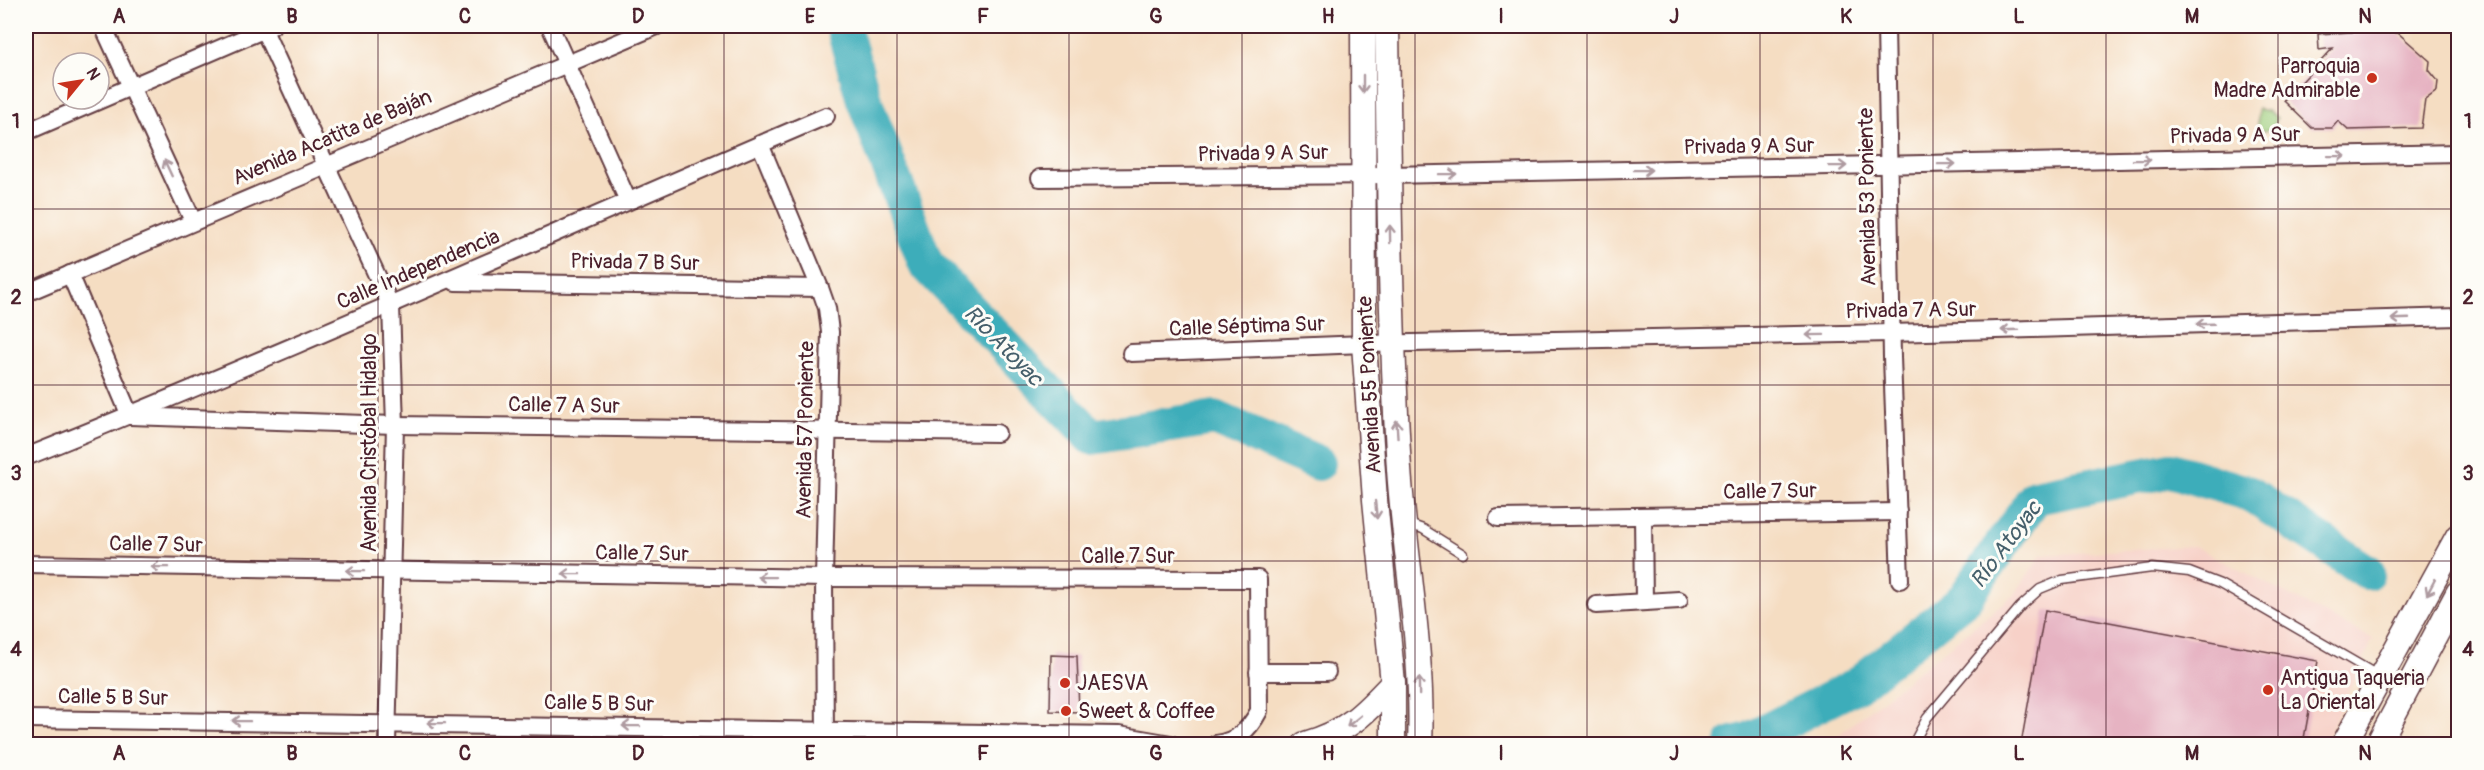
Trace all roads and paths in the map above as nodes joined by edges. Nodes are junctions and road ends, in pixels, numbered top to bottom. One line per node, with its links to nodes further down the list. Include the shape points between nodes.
1 (102, 26): 9 (street)
2 (550, 26): 8 (street)
3 (657, 26): 8 (street, Avenida Acatita de Baján)
4 (1363, 26): 16 (main road, Avenida 55 Poniente, one-way to 16)
5 (1387, 26): 17 (main road, Avenida 55 Poniente)
6 (1886, 26): 15 (street, Avenida 53 Poniente)
7 (266, 27): 9 (street); 14 (street, Avenida Cristóbal Hidalgo)
8 (567, 63): 14 (street, Avenida Acatita de Baján); 19 (street)
9 (131, 87): 11 (street); 20 (street, one-way to 9)
10 (826, 116): 12 (street, Calle Independencia)
11 (26, 132)
12 (760, 144): 19 (street, Calle Independencia); 23 (street, Avenida 57 Poniente)
13 (2458, 153): 15 (street, Privada 9 A Sur, one-way to 13)
14 (325, 164): 20 (street, Avenida Acatita de Baján); 25 (street, Avenida Cristóbal Hidalgo)
15 (1889, 165): 17 (street, Privada 9 A Sur, one-way to 15); 27 (street, Avenida 53 Poniente)
16 (1363, 175): 17 (street, Privada 9 A Sur); 18 (street, Privada 9 A Sur); 28 (main road, Avenida 55 Poniente)
17 (1389, 175): 29 (main road, Avenida 55 Poniente, one-way to 17)
18 (1040, 178)
19 (628, 201): 22 (street, Calle Independencia)
20 (193, 221): 21 (street, Avenida Acatita de Baján)
21 (70, 274): 24 (street, Avenida Acatita de Baján); 31 (street)
22 (449, 281): 23 (street, Privada 7 B Sur); 25 (street, Calle Independencia)
23 (820, 288): 33 (street, Avenida 57 Poniente, via 830,332)
24 (26, 292)
25 (391, 306): 31 (street, Calle Independencia); 32 (street, Avenida Cristóbal Hidalgo)
26 (2458, 317): 27 (street, Privada 7 A Sur, one-way to 27)
27 (1891, 333): 29 (street, Privada 7 A Sur, one-way to 29); 36 (street, Avenida 53 Poniente)
28 (1364, 344): 29 (street, Privada 7 A Sur); 30 (street, Calle Séptima Sur); 53 (main road, Avenida 55 Poniente, one-way to 53)
29 (1391, 344): 39 (main road, Avenida 55 Poniente, one-way to 29)
30 (1131, 353)
31 (130, 416): 32 (street, Calle 7 A Sur); 35 (street, Calle Independencia)
32 (395, 425): 33 (street, Calle 7 A Sur); 43 (street, Avenida Cristóbal Hidalgo)
33 (826, 432): 34 (street, Calle 7 A Sur); 44 (street, Avenida 57 Poniente)
34 (998, 433)
35 (26, 457)
36 (1898, 512): 37 (street, Calle 7 Sur); 45 (street, Avenida 53 Poniente)
37 (1643, 516): 38 (street, Calle 7 Sur); 48 (street)
38 (1498, 518)
39 (1404, 522): 41 (lane); 62 (main road, Avenida 55 Poniente, one-way to 39, via 1419,675)
40 (2458, 536): 52 (main road, one-way to 52)
41 (1463, 554)
42 (26, 564): 43 (street, Calle 7 Sur, one-way to 42)
43 (391, 572): 44 (street, Calle 7 Sur, one-way to 43); 55 (street, Avenida Cristóbal Hidalgo)
44 (824, 578): 50 (street, Calle 7 Sur, via 1258,579); 56 (street, Avenida 57 Poniente)
45 (1900, 580)
46 (2458, 592): 65 (main road)
47 (1679, 600): 48 (street)
48 (1644, 603): 49 (street)
49 (1596, 605)
50 (1258, 672): 51 (street); 59 (street, via 1259,711 1252,726 1240,736)
51 (1327, 672)
52 (2382, 678): 63 (lane, via 2220,584 2189,572 2152,568 2062,580 2040,589 2020,607 1927,718); 64 (main road)
53 (1393, 683): 60 (main road, one-way to 60, via 1345,728); 61 (main road, Avenida 55 Poniente)
54 (26, 718): 55 (street, Calle 5 B Sur, one-way to 54)
55 (388, 722): 56 (street, Calle 5 B Sur, one-way to 55); 57 (street, Avenida Cristóbal Hidalgo)
56 (825, 737): 58 (street, Calle 5 B Sur, via 1119,735)
57 (387, 744)
58 (1171, 744)
59 (1216, 744)
60 (1305, 744)
61 (1394, 744)
62 (1420, 744)
63 (1913, 744)
64 (2344, 744)
65 (2378, 744)

